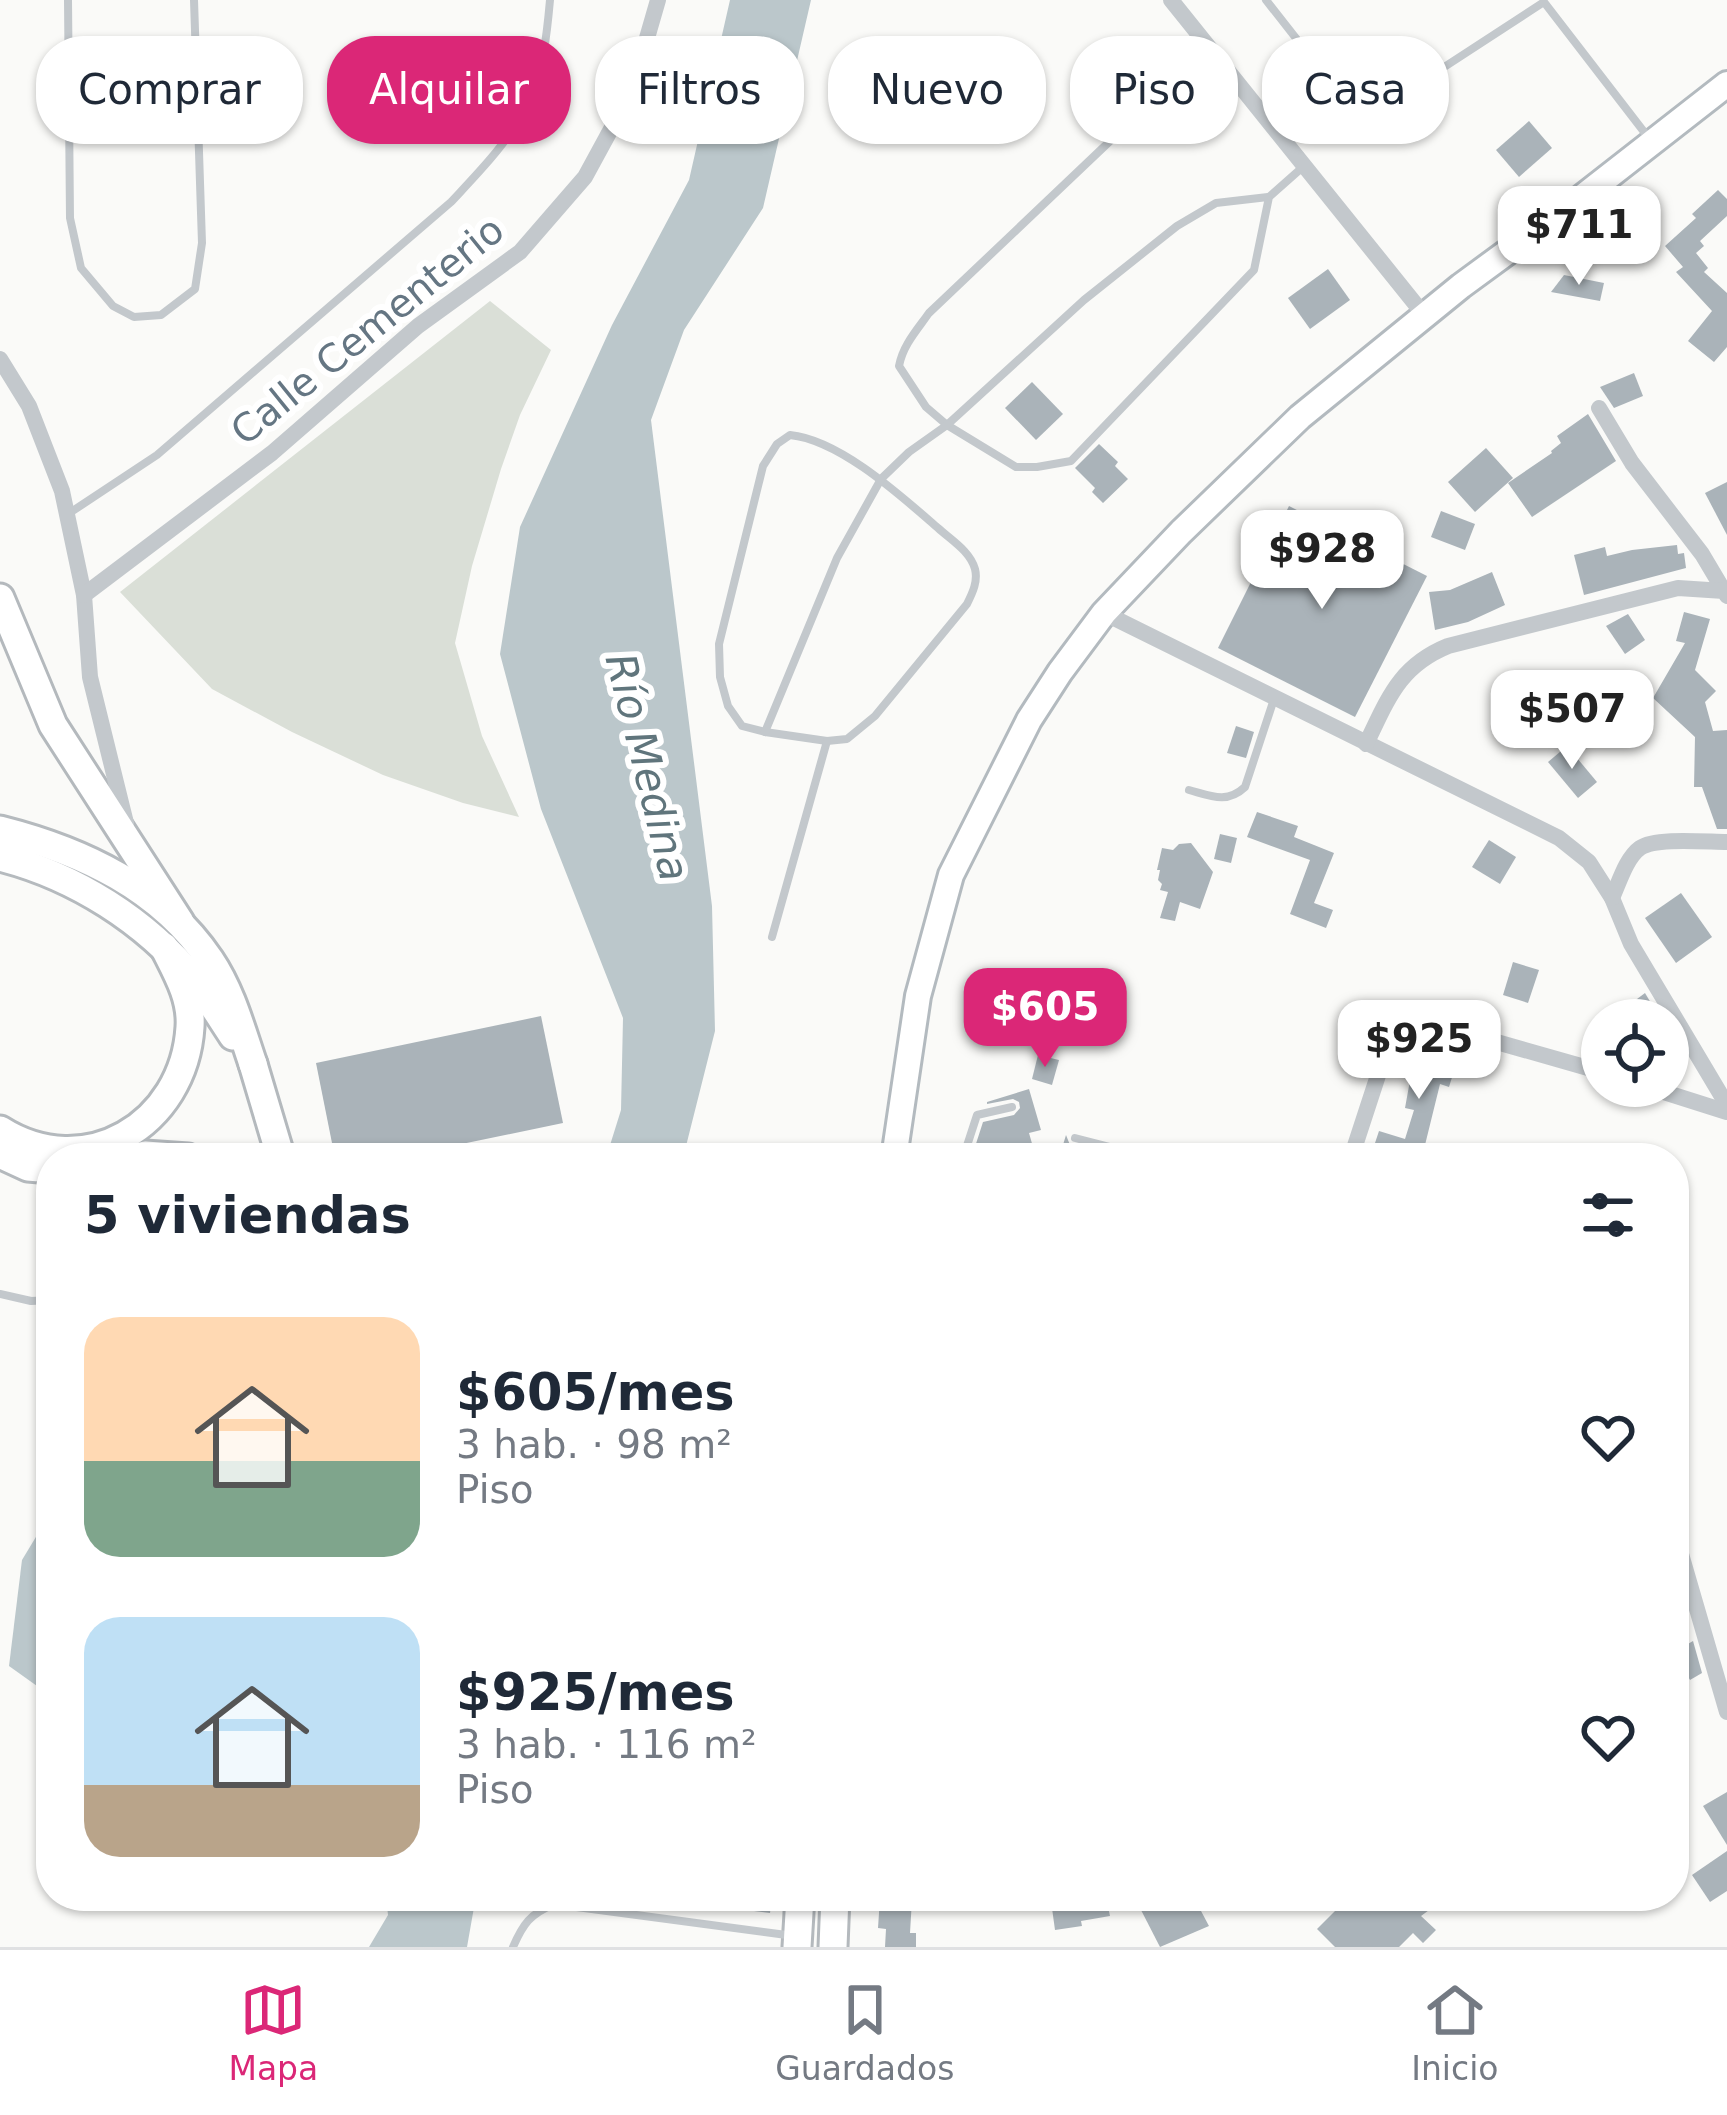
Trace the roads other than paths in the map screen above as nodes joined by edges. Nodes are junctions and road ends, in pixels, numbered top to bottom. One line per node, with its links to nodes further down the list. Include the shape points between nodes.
1 (68, 0): 2 (lane, via 70,218 81,268 113,306 134,317 161,315 195,289 202,243)
2 (194, 0)
3 (550, 0): 20 (lane, via 529,102 494,157 174,441)
4 (658, 0): 22 (street, Calle Cementerio, via 616,120 585,177 520,252)
5 (1171, 0): 8 (street)
6 (1266, 0): 7 (lane, via 1346,102 1361,110 1389,103)
7 (1543, 1): 11 (lane)
8 (1200, 36)
9 (1238, 83): 13 (street)
10 (1726, 88): 11 (main road)
11 (1653, 142): 15 (main road)
12 (1107, 144): 18 (lane, via 929,313 901,353 899,366)
13 (1304, 166): 14 (lane); 15 (street)
14 (1269, 197): 18 (lane, via 1216,202 1177,226); 18 (lane, via 1254,270 1071,461 1016,467)
15 (1425, 316): 24 (main road, via 1300,417)
16 (0, 358): 20 (street, via 28,406)
17 (1599, 408): 21 (street)
18 (947, 425): 19 (lane)
19 (881, 479): 26 (lane, via 837,558); 26 (lane, via 806,436 776,444 763,466 719,644 728,706 742,726); 27 (lane, via 968,554 975,587 875,716 848,739)
20 (67, 515): 22 (street)
21 (1726, 593): 28 (street, via 1678,588 1425,655 1391,692)
22 (85, 595): 32 (street, via 90,676)
23 (0, 598): 32 (main road, via 53,725)
24 (1104, 613): 25 (street); 47 (main road, via 1029,720 951,875 918,996)
25 (1274, 699): 28 (street); 29 (lane, via 1245,787 1223,799)
26 (765, 732): 27 (lane)
27 (827, 740): 36 (lane)
28 (1366, 744): 34 (street, via 1559,838)
29 (1189, 790)
30 (0, 830): 35 (main road, via 81,855)
31 (1727, 842): 34 (street, via 1641,847)
32 (132, 847): 35 (main road)
33 (0, 857): 37 (main road, via 94,895)
34 (1612, 898): 42 (street)
35 (180, 922): 38 (main road, via 212,963)
36 (772, 937)
37 (164, 947): 38 (main road); 45 (main road, via 185,988 191,1024 184,1062 148,1120)
38 (253, 1064): 46 (main road)
39 (1581, 1066): 50 (street, via 1423,1022 1400,1030 1385,1054)
40 (1689, 1098): 42 (street)
41 (1012, 1107): 48 (lane, via 977,1115)
42 (1727, 1108)
43 (0, 1130): 51 (main road)
44 (1076, 1138): 49 (lane)
45 (109, 1143)
46 (277, 1143)
47 (896, 1143)
48 (968, 1143)
49 (1095, 1143)
50 (1356, 1143)
51 (36, 1146)
52 (0, 1154): 53 (main road)
53 (36, 1168)
54 (0, 1294): 55 (lane)
55 (36, 1301)
56 (1689, 1582): 57 (street)
57 (1727, 1712)
58 (538, 1911): 63 (lane)
59 (599, 1911): 62 (lane)
60 (799, 1911): 62 (main road)
61 (834, 1911): 64 (main road)
62 (797, 1942)
63 (513, 1947)
64 (833, 1947)

